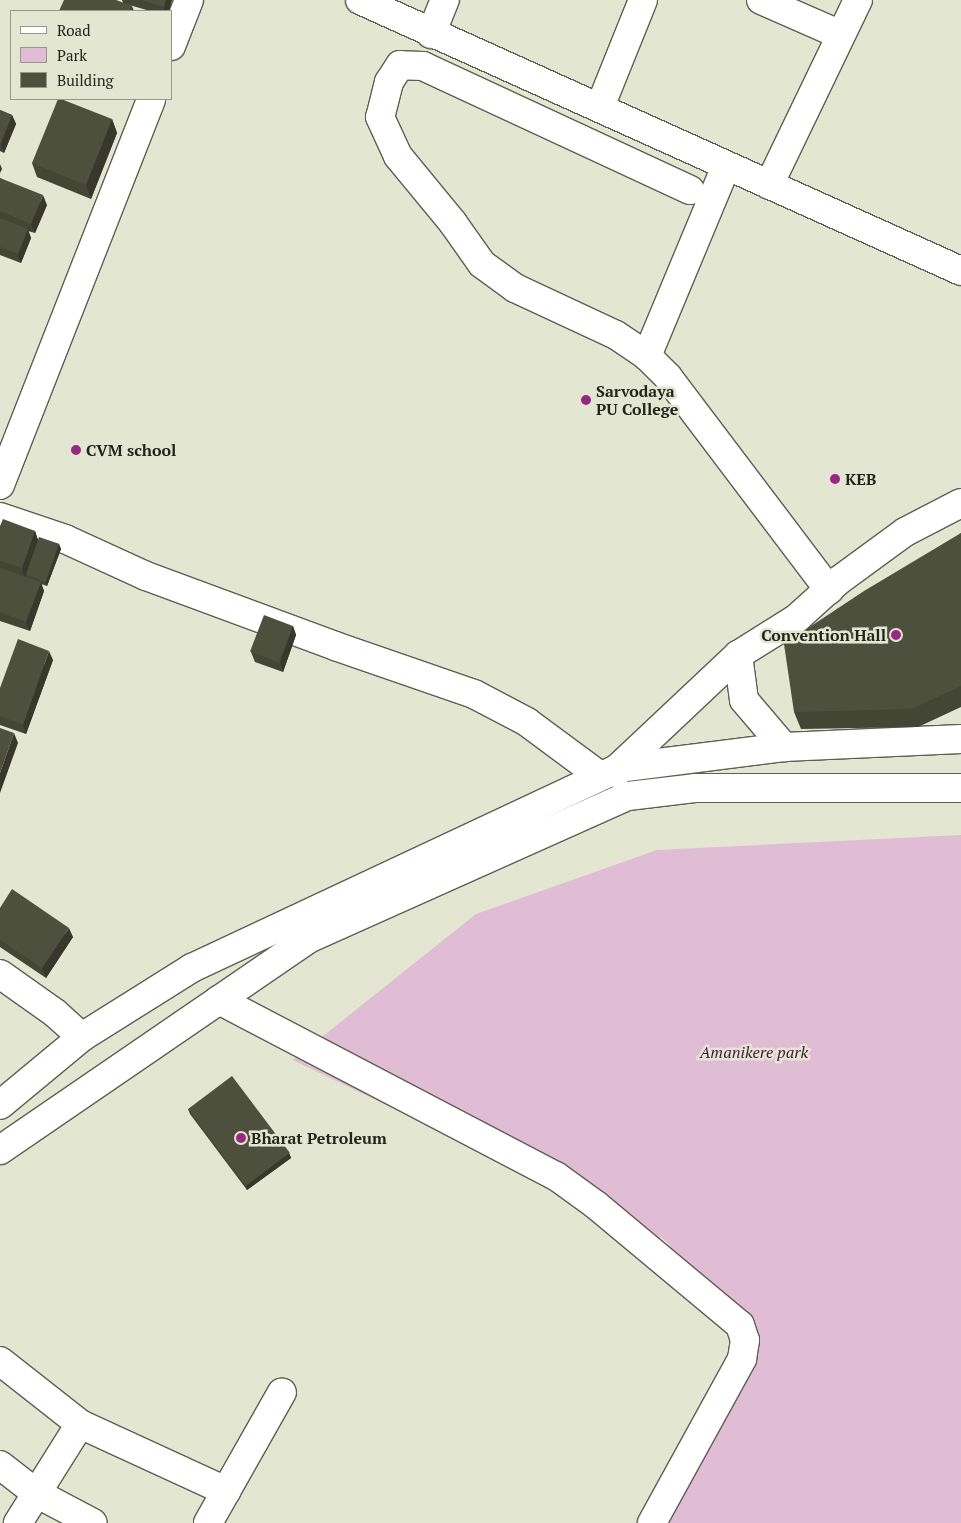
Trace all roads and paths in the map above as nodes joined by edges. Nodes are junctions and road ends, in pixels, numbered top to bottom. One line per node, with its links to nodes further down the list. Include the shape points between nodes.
1 (189, 0): 9 (main road)
2 (360, 0): 7 (main road)
3 (445, 0): 7 (main road)
4 (643, 0): 11 (main road)
5 (761, 0): 8 (main road)
6 (858, 0): 8 (main road)
7 (432, 34): 11 (main road)
8 (841, 35): 13 (main road)
9 (172, 43)
10 (151, 100): 17 (main road)
11 (600, 107): 12 (main road)
12 (726, 166): 13 (main road); 16 (main road)
13 (769, 185): 15 (main road)
14 (690, 190): 16 (main road, via 423,66 400,65 389,82 380,116 398,156 482,264 515,288 616,335)
15 (961, 271)
16 (647, 356): 20 (main road, via 668,378)
17 (0, 485)
18 (961, 503): 20 (main road, via 906,532)
19 (0, 517): 24 (main road, via 65,539 146,576 474,694)
20 (829, 590): 21 (main road, via 797,618)
21 (738, 655): 23 (main road, via 744,700); 24 (main road)
22 (961, 739): 23 (main road)
23 (784, 748): 24 (main road)
24 (609, 772): 26 (main road); 29 (main road, via 192,968)
25 (961, 788): 26 (main road, via 695,788 628,796)
26 (608, 805): 28 (main road, via 308,939)
27 (0, 974): 29 (main road, via 55,1013)
28 (219, 1000): 31 (main road); 41 (main road, via 556,1176 740,1325 745,1340 742,1359)
29 (82, 1037): 30 (main road)
30 (0, 1105)
31 (0, 1150)
32 (0, 1360): 34 (main road)
33 (282, 1392): 36 (main road)
34 (80, 1424): 36 (main road); 37 (main road)
35 (0, 1465): 37 (main road)
36 (226, 1491): 40 (main road)
37 (36, 1493): 38 (main road); 39 (main road)
38 (18, 1523)
39 (93, 1523)
40 (208, 1523)
41 (652, 1523)

